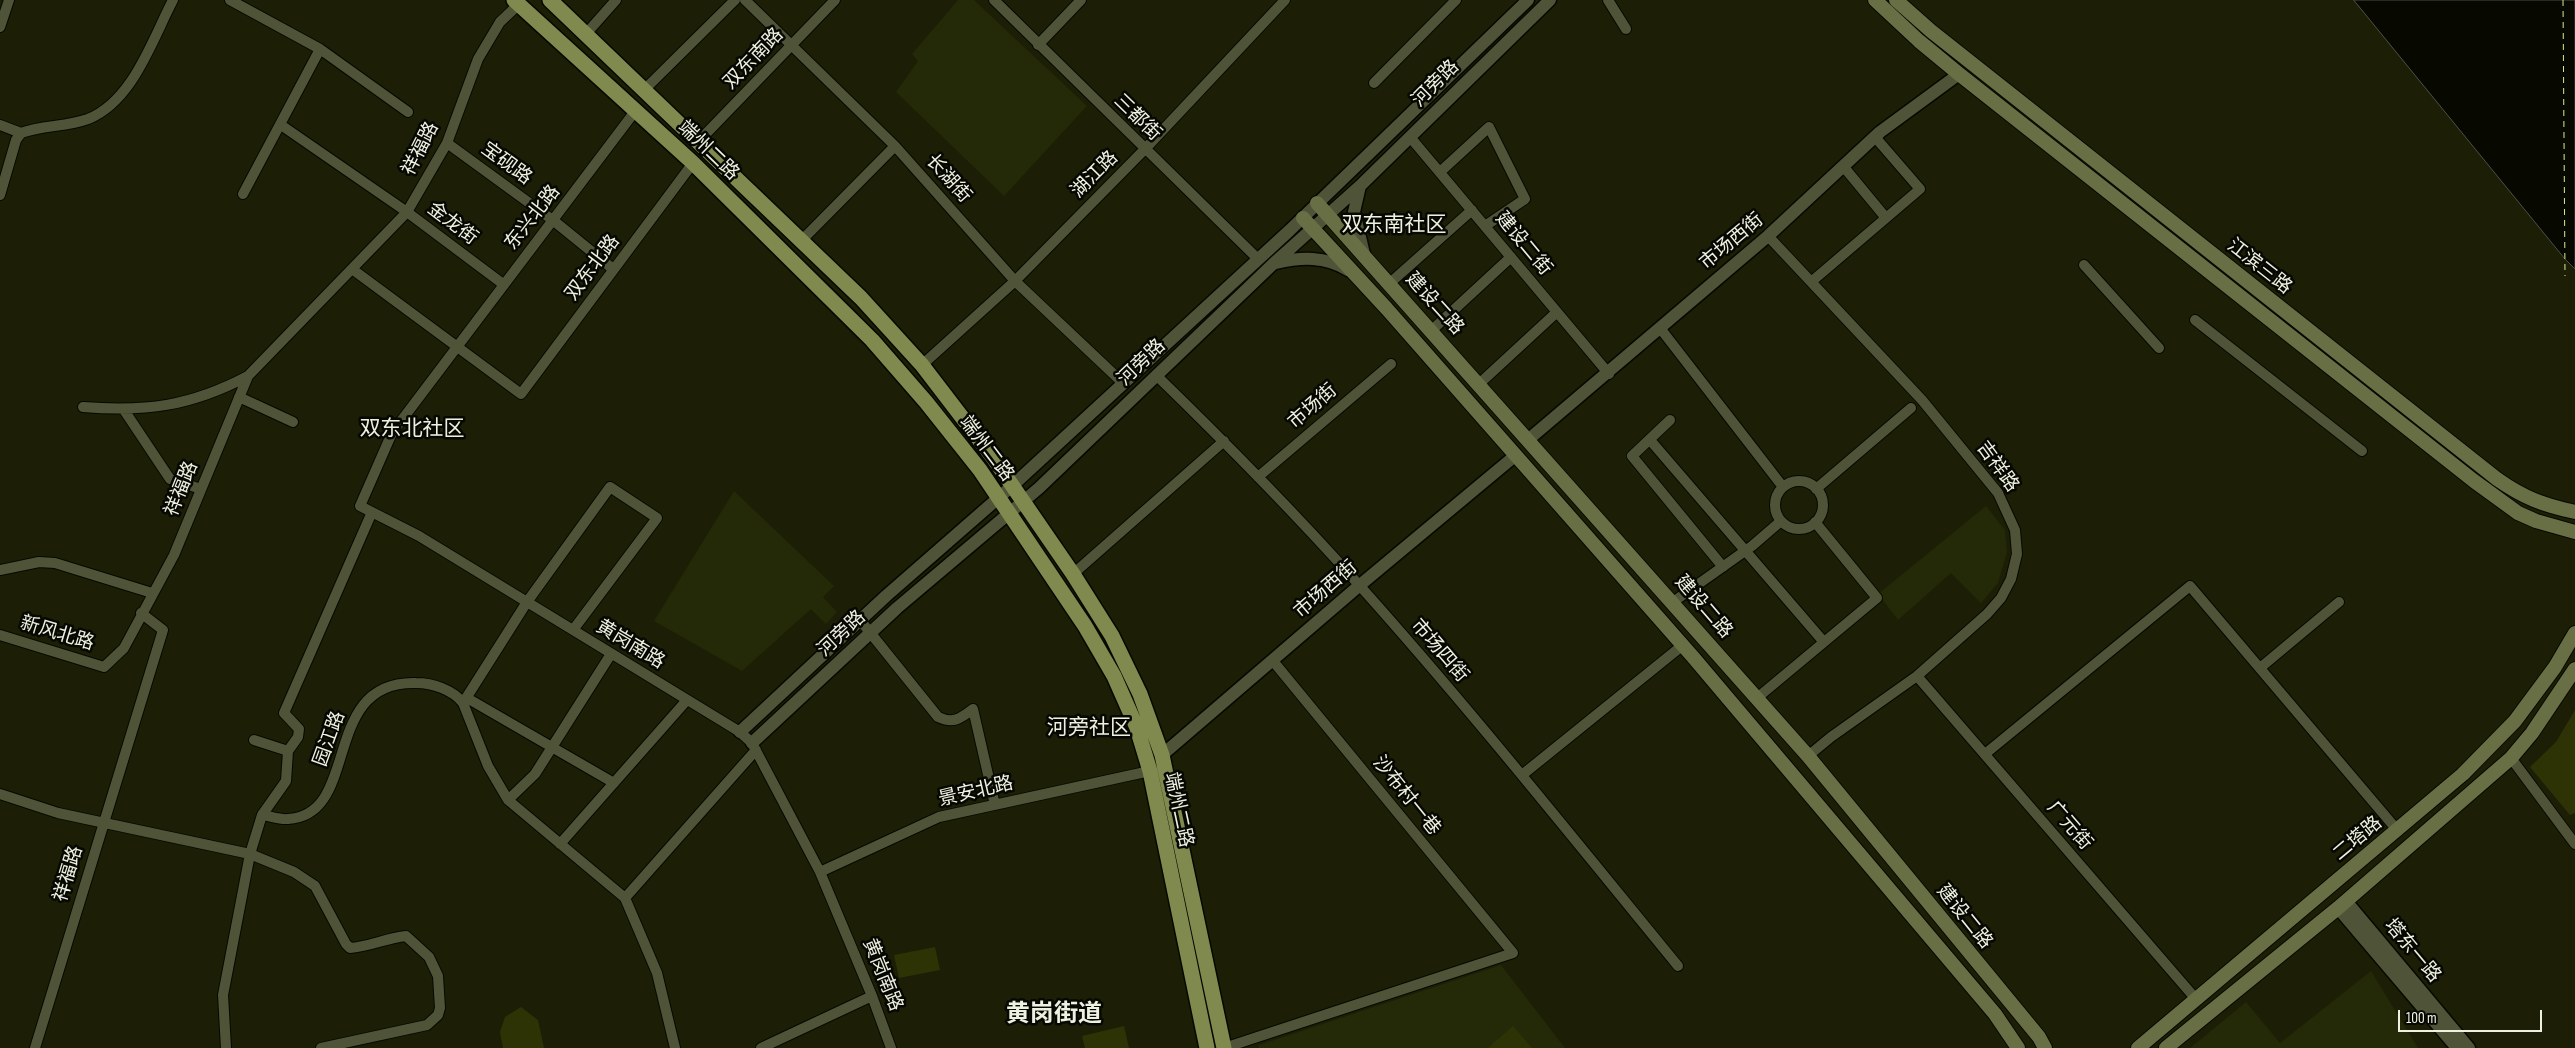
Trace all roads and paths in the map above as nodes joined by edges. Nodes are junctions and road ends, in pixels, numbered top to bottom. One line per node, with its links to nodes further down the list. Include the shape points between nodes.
1 (10, 0): 19 (street)
2 (173, 0): 32 (street, via 128,87 117,101 87,119)
3 (230, 0): 24 (street)
4 (550, 0): 21 (main road, 端州二路)
5 (616, 0): 21 (street)
6 (735, 0): 27 (street)
7 (745, 0): 23 (street, 长湖街)
8 (835, 0): 23 (street, 双东南路)
9 (994, 0): 22 (street, 三都街)
10 (1081, 0): 22 (street)
11 (1285, 0): 38 (street, 湖江路)
12 (1456, 0): 26 (street)
13 (1528, 0): 45 (street, 河旁路)
14 (1550, 0): 33 (street, 河旁路)
15 (1608, 0): 20 (street)
16 (1875, 0): 25 (main road, 江滨三路)
17 (1896, 0): 104 (main road, 江滨三路, via 1930,31 2497,479 2542,505)
18 (516, 2): 28 (main road, 端州二路); 36 (street, 祥福路, via 478,59)
19 (0, 27)
20 (1626, 29)
21 (585, 35): 27 (main road, 端州二路)
22 (1038, 45): 38 (street, 三都街)
23 (790, 46): 35 (street, 双东南路); 37 (street, 长湖街)
24 (320, 49): 29 (street); 30 (street)
25 (1959, 74): 34 (street, 市场西街); 108 (main road, 江滨三路, via 2474,481 2518,513)
26 (1374, 83)
27 (644, 90): 35 (main road, 端州二路)
28 (636, 110): 39 (main road, 端州二路); 51 (street, 东兴北路)
29 (408, 112)
30 (281, 124): 43 (street); 47 (street, 金龙街)
31 (0, 125): 32 (street)
32 (21, 133): 44 (street)
33 (1410, 137): 41 (street, 建设二街); 42 (street, 河旁路)
34 (1875, 137): 40 (street, 市场西街); 50 (street, via 1920,189)
35 (698, 142): 55 (main road, 端州二路)
36 (448, 143): 47 (street, 祥福路); 51 (street, 宝砚路)
37 (895, 146): 55 (street); 64 (street, 长湖街)
38 (1145, 149): 58 (street, 三都街); 64 (street, 湖江路)
39 (692, 163): 62 (street, 双东北路); 95 (main road, 端州二路, via 872,340)
40 (1843, 166): 50 (street); 54 (street, 市场西街)
41 (1440, 172): 46 (street, 建设二街); 52 (street, via 1490,127 1525,199)
42 (1360, 186): 48 (street, 河旁路); 56 (street, via 1354,212)
43 (243, 194)
44 (0, 195)
45 (1317, 203): 48 (main road, 建设二路); 49 (street, 河旁路)
46 (1472, 210): 52 (street, 建设二街); 66 (street)
47 (407, 212): 61 (street, 祥福路); 67 (street, 金龙街)
48 (1328, 215): 53 (street, 河旁路); 56 (main road, 建设二路)
49 (1302, 218): 53 (main road, 建设二路); 58 (street, 河旁路)
50 (1886, 218): 65 (street)
51 (554, 220): 62 (street, 宝砚路); 67 (street, 东兴北路)
52 (1485, 226): 57 (street, 建设二街)
53 (1312, 228): 59 (street, 河旁路); 63 (main road, 建设二路)
54 (1768, 236): 65 (street, 吉祥路); 72 (street, 市场西街)
55 (801, 241): 77 (main road, 端州二路, via 861,298)
56 (1364, 254): 66 (main road, 建设二路)
57 (1511, 257): 70 (street, 建设二街); 73 (street)
58 (1258, 259): 81 (street, 河旁路)
59 (1273, 264): 63 (street, via 1310,258 1336,262); 79 (street, 河旁路)
60 (2084, 265): 75 (street)
61 (352, 269): 74 (street); 80 (street, 祥福路)
62 (613, 269): 74 (street, 双东北路, via 521,394)
63 (1352, 272): 69 (main road, 建设二路)
64 (1015, 281): 77 (street, 湖江路); 81 (street, 长湖街)
65 (1811, 282): 132 (street, 吉祥路, via 1922,400 1998,493 2015,530 2017,554 2011,579 2001,598)
66 (1390, 283): 68 (main road, 建设二路)
67 (503, 284): 74 (street, 东兴北路)
68 (1401, 296): 69 (main road); 73 (main road, 建设二路)
69 (1388, 309): 93 (main road, 建设二路)
70 (1557, 312): 78 (street, 建设二街); 82 (street)
71 (2195, 320): 92 (street)
72 (1660, 328): 78 (street, 市场西街); 98 (street)
73 (1432, 330): 82 (main road, 建设二路)
74 (457, 346): 103 (street, via 392,433 360,506)
75 (2160, 348)
76 (1391, 364): 96 (street, 市场街)
77 (922, 365): 94 (main road, 端州二路)
78 (1609, 374): 89 (street, 市场西街)
79 (1156, 375): 91 (street, 市场四街); 102 (street, 河旁路)
80 (248, 376): 83 (street, 祥福路); 86 (street, via 218,391 176,404)
81 (1123, 383): 97 (street, 河旁路)
82 (1479, 384): 89 (main road, 建设二路)
83 (239, 397): 88 (street); 99 (street, 祥福路)
84 (84, 407): 86 (street)
85 (1911, 408): 100 (street)
86 (124, 410): 99 (street, via 170,479)
87 (1670, 420): 90 (street)
88 (293, 422)
89 (1529, 440): 118 (main road, 建设二路)
90 (1650, 440): 110 (street); 112 (street, via 1632,456)
91 (1224, 441): 96 (street, 市场四街); 114 (street)
92 (2362, 451)
93 (1516, 455): 115 (street, 市场西街); 127 (main road, 建设二路)
94 (994, 459): 95 (main road); 97 (main road, 端州二路)
95 (980, 470): 101 (main road, 端州二路)
96 (1258, 477): 115 (street, 市场四街)
97 (1012, 486): 101 (street, 河旁路); 102 (main road, 端州二路)
98 (1782, 487): 100 (street, via 1804,482); 106 (street, via 1775,500)
99 (201, 489): 116 (street, 祥福路, via 174,555)
100 (1816, 489): 107 (street, via 1822,504)
101 (998, 498): 105 (main road, 端州二路); 121 (street, 河旁路)
102 (1023, 502): 105 (street, 河旁路); 109 (main road, 端州二路)
103 (372, 512): 117 (street, 黄岗南路, via 419,536); 140 (street, via 284,713 299,729 298,737)
104 (2575, 512)
105 (1009, 515): 111 (main road, 端州二路); 123 (street, 河旁路)
106 (1781, 521): 107 (street, via 1795,529 1804,529); 110 (street)
107 (1815, 522): 126 (street, via 1877,598)
108 (2575, 532)
109 (1055, 549): 111 (main road); 114 (main road, 端州二路)
110 (1746, 551): 112 (street); 126 (street)
111 (1039, 560): 145 (main road, 端州二路, via 1085,626 1114,676 1137,728)
112 (1723, 567): 118 (street)
113 (0, 570): 116 (street, via 39,562 55,563)
114 (1073, 574): 141 (main road, 端州二路, via 1116,644 1140,694)
115 (1360, 585): 129 (street, 市场西街); 146 (street, 市场四街)
116 (152, 593): 120 (street, 祥福路)
117 (527, 602): 122 (street, 黄岗南路); 122 (street, via 610,487 657,518); 135 (street)
118 (1674, 602): 133 (main road, 建设二路)
119 (2339, 602): 130 (street)
120 (141, 613): 125 (street, 新风北路, via 124,648 104,667); 152 (street, 祥福路, via 162,630)
121 (860, 620): 123 (street); 136 (street, 河旁路)
122 (573, 630): 128 (street, 黄岗南路)
123 (871, 633): 139 (street, 河旁路); 150 (street, via 938,717 953,721 973,709)
124 (2575, 633): 153 (main road, 二塔路, via 2555,667 2515,721 2463,774)
125 (0, 635)
126 (1823, 641): 133 (street)
127 (1683, 645): 146 (street); 164 (main road, 建设二路)
128 (611, 654): 134 (street, 黄岗南路); 138 (street)
129 (1273, 661): 141 (street, 市场西街); 173 (street, 沙布村一巷, via 1513,953)
130 (2260, 668): 142 (street, via 2190,586); 153 (street)
131 (2575, 669): 144 (main road, 二塔路)
132 (1918, 676): 142 (street, 广元街); 143 (street, 吉祥路)
133 (1757, 698): 143 (main road, 建设二路)
134 (687, 700): 136 (street, 黄岗南路); 147 (street)
135 (465, 701): 138 (street, 园江路); 149 (street, via 488,766); 151 (street, 园江路, via 442,688 424,683 404,682 377,692 357,712 333,780 318,806 309,813 292,818)
136 (740, 732): 139 (street, 黄岗南路)
137 (254, 740): 140 (street)
138 (553, 746): 147 (street, 园江路); 149 (street, via 535,774)
139 (754, 747): 157 (street, 黄岗南路); 158 (street, 河旁路)
140 (288, 751): 151 (street, via 286,781)
141 (1162, 754): 173 (main road, 端州二路)
142 (1985, 754): 162 (street, 广元街)
143 (1808, 756): 163 (main road, 建设二路)
144 (2511, 758): 155 (street); 159 (main road, 二塔路)
145 (1150, 771): 150 (street, 景安北路); 172 (main road, 端州二路)
146 (1522, 775): 160 (street, 市场四街)
147 (614, 783): 154 (street)
148 (0, 794): 152 (street, via 58,813)
149 (508, 800): 154 (street)
150 (994, 805): 157 (street, 景安北路, via 939,817)
151 (262, 815): 156 (street)
152 (103, 823): 156 (street); 166 (street, 祥福路)
153 (2398, 831): 162 (main road, 二塔路)
154 (560, 844): 158 (street)
155 (2575, 844)
156 (250, 854): 167 (street, via 223,995); 168 (street, via 294,872 314,886 350,948 406,936 429,957 438,976 440,1008 438,1015 427,1025)
157 (820, 872): 161 (street, 黄岗南路)
158 (625, 898): 169 (street, via 657,973)
159 (2342, 904): 177 (main road, 二塔路); 178 (street, 塔东一路); 179 (street, 塔东一路)
160 (1678, 966)
161 (872, 996): 170 (street); 171 (street, 黄岗南路)
162 (2195, 998): 176 (main road, 二塔路)
163 (2012, 1004): 164 (main road, via 2003,1014); 165 (main road, 建设二路)
164 (1995, 1014): 174 (main road, 建设二路)
165 (2042, 1042): 175 (main road, 建设二路)
166 (34, 1048)
167 (226, 1048)
168 (320, 1048)
169 (675, 1048)
170 (761, 1048)
171 (891, 1048)
172 (1207, 1048)
173 (1224, 1048)
174 (2018, 1048)
175 (2051, 1048)
176 (2138, 1048)
177 (2166, 1048)
178 (2456, 1048)
179 (2469, 1048)

